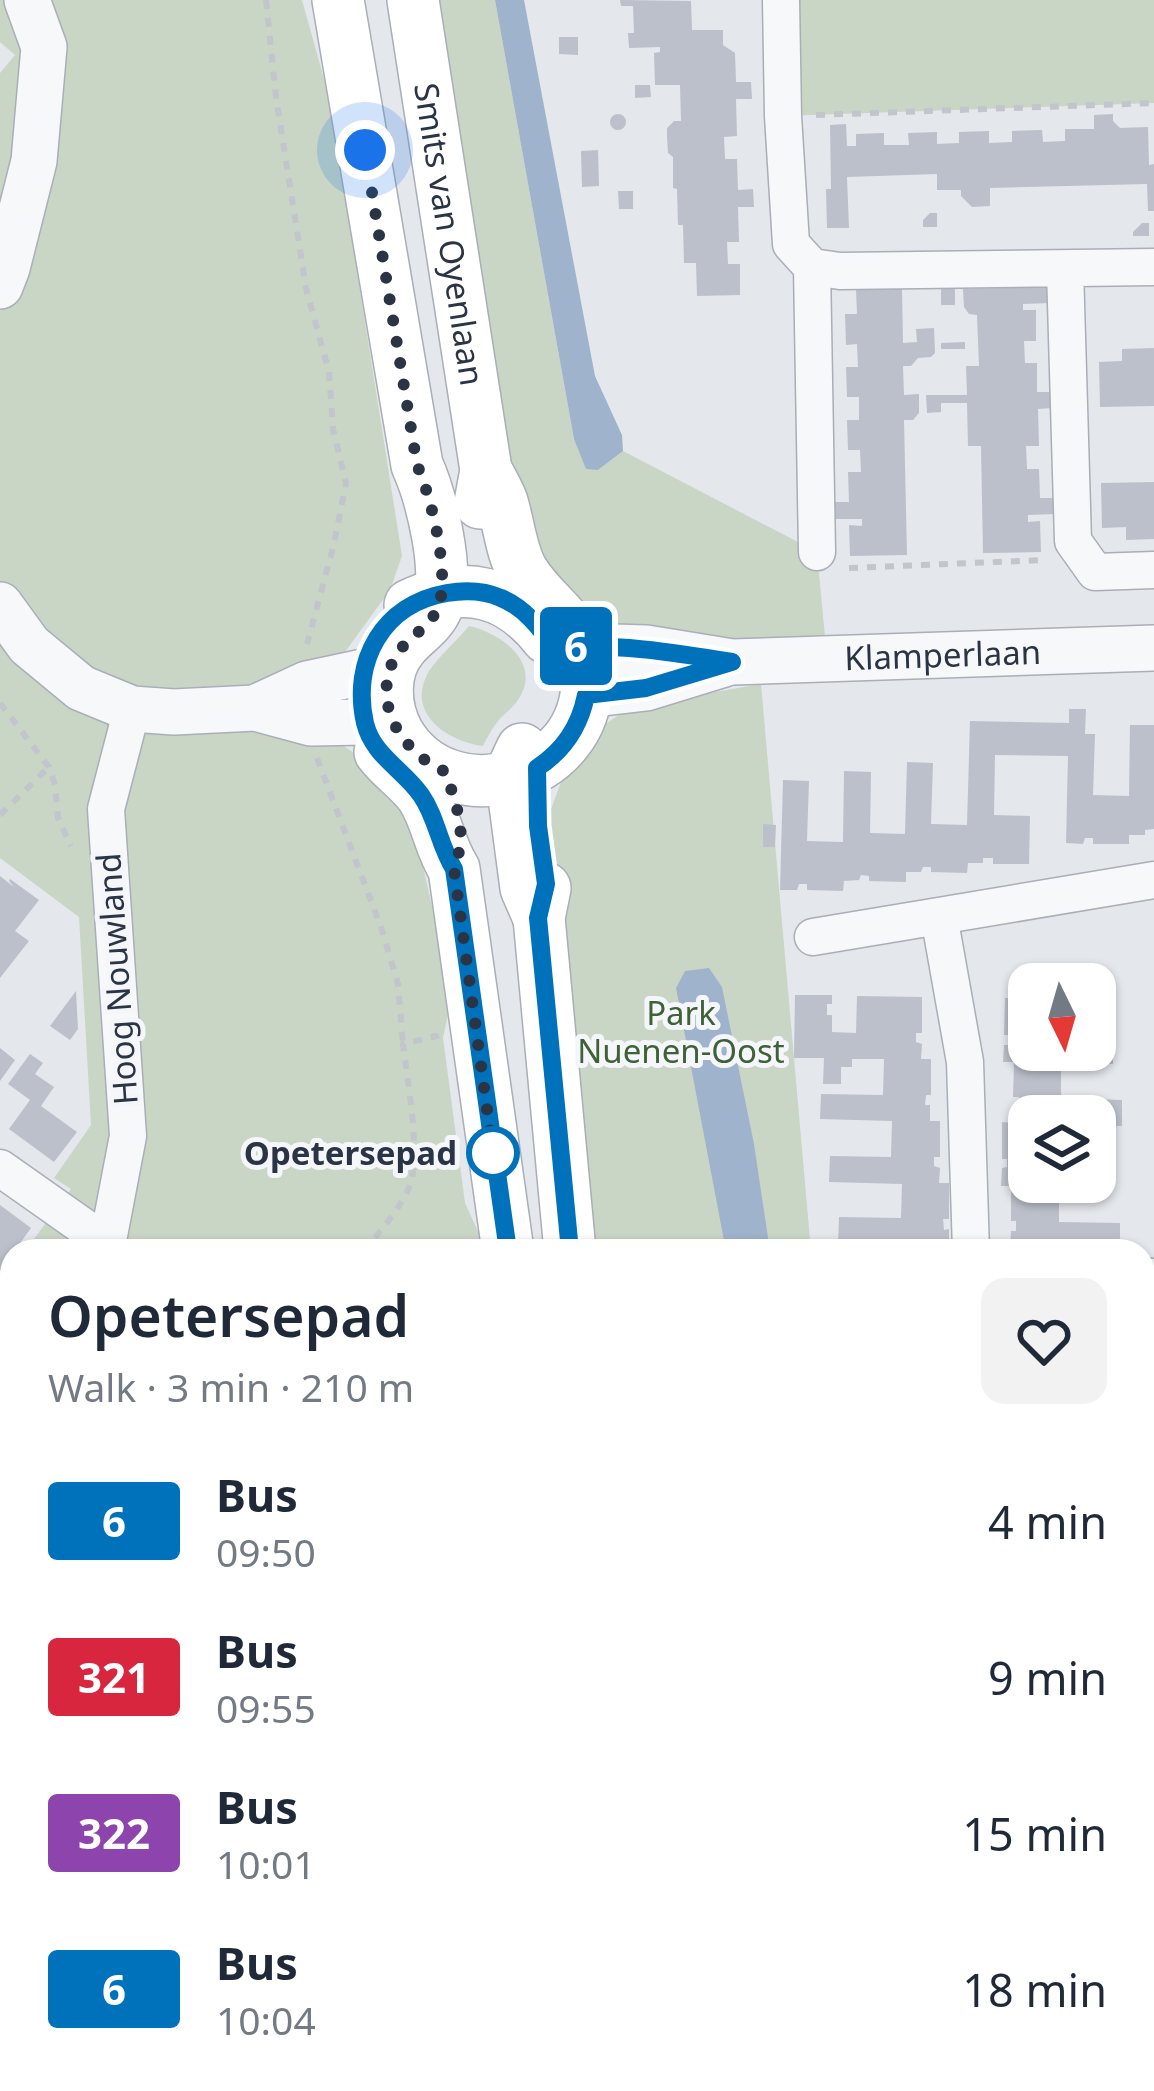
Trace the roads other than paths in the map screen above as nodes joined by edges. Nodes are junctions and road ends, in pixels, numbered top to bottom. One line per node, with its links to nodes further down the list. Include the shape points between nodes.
1 (27, 0): 8 (street, via 44,47 34,161)
2 (338, 0): 12 (main road, Smits van Oyenlaan, via 417,465 429,492 442,581)
3 (413, 0): 11 (main road, Smits van Oyenlaan, via 486,470 480,503)
4 (781, 0): 5 (street, via 791,244)
5 (812, 267): 7 (street); 9 (street)
6 (1154, 267): 7 (street)
7 (1065, 269): 10 (street, via 1073,542 1095,572)
8 (0, 286)
9 (817, 551)
10 (1154, 570)
11 (511, 584): 12 (main road); 15 (main road, via 564,616)
12 (430, 598): 16 (main road, via 383,626); 19 (main road, via 436,610 393,660)
13 (0, 604): 18 (street, via 28,645 81,688)
14 (1154, 648): 15 (street, Klamperlaan, via 732,662 646,688)
15 (574, 663): 20 (main road, via 560,668 555,711 517,757)
16 (363, 672): 17 (street); 19 (main road, via 361,688)
17 (309, 704): 18 (street); 19 (street)
18 (132, 709): 27 (street, Hoog Nouwland, via 106,809 128,1136)
19 (379, 723): 21 (main road, via 380,753)
20 (525, 773): 21 (main road); 29 (main road, via 526,888 538,918)
21 (433, 783): 28 (main road, via 441,849 454,869 473,1143)
22 (1154, 879): 23 (street)
23 (939, 916): 24 (street); 30 (street, via 965,1061)
24 (813, 937)
25 (0, 1168): 26 (street)
26 (96, 1239)
27 (109, 1239)
28 (504, 1239)
29 (569, 1239)
30 (971, 1239)

